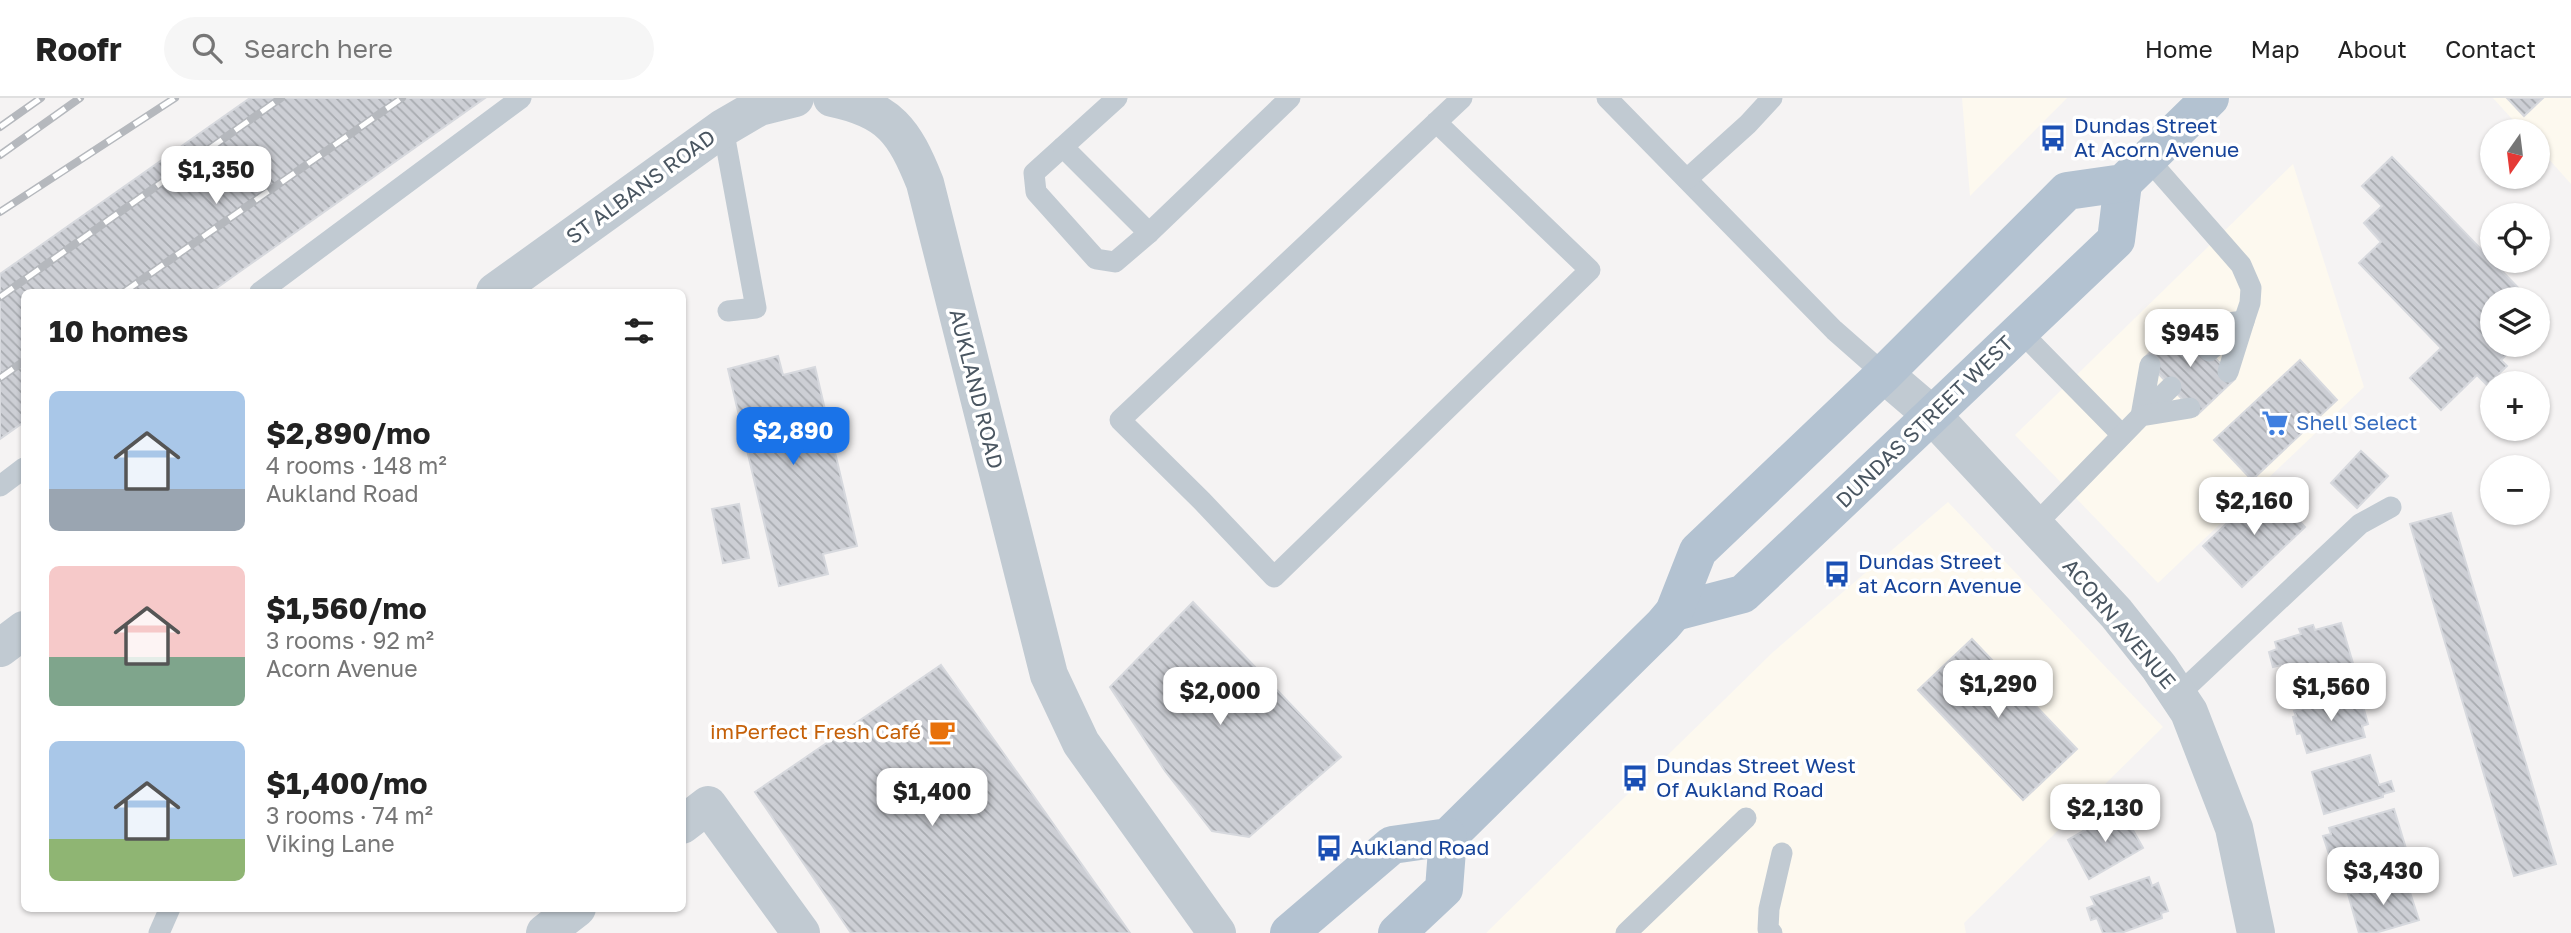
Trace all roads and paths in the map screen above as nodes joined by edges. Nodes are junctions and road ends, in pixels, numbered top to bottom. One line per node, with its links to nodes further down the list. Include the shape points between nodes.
1 (521, 98): 17 (lane)
2 (794, 98): 12 (street, ST ALBANS ROAD, via 759,107)
3 (832, 98): 10 (street)
4 (1117, 98): 13 (lane)
5 (1290, 98): 16 (lane)
6 (1462, 98): 11 (lane)
7 (1607, 98): 15 (lane)
8 (1772, 98): 15 (lane)
9 (2210, 98): 14 (main road)
10 (890, 109): 49 (street, AUKLAND ROAD, via 925,183 1049,675 1081,743)
11 (1436, 122): 11 (lane, via 1120,420 1274,577 1590,270)
12 (723, 128): 18 (street, ST ALBANS ROAD); 19 (lane, via 756,308)
13 (1063, 147): 16 (lane); 16 (lane, via 1034,173 1035,192 1096,259 1115,262)
14 (2135, 171): 20 (lane, via 2241,265 2251,288); 22 (main road, DUNDAS STREET WEST, via 2116,240); 26 (main road, via 2067,191)
15 (1687, 179): 26 (lane, via 1834,330)
16 (1149, 233)
17 (264, 289)
18 (499, 289)
19 (728, 311)
20 (2244, 321): 21 (lane); 23 (lane); 25 (lane)
21 (2187, 328)
22 (2020, 331): 29 (main road, DUNDAS STREET WEST); 31 (lane)
23 (2209, 351)
24 (2150, 365): 30 (lane)
25 (2228, 372)
26 (1884, 374): 29 (street, ACORN AVENUE); 36 (main road, via 1698,551)
27 (2171, 387): 30 (lane)
28 (2190, 408): 30 (lane)
29 (1933, 415): 35 (street, ACORN AVENUE); 36 (main road, DUNDAS STREET WEST, via 1744,594)
30 (2141, 416): 31 (lane)
31 (2122, 435): 35 (lane)
32 (21, 469): 33 (lane)
33 (0, 485)
34 (2391, 507): 39 (lane, via 2360,524)
35 (2035, 526): 39 (street, ACORN AVENUE, via 2123,622)
36 (1674, 612): 42 (main road)
37 (21, 632): 38 (street)
38 (0, 648)
39 (2178, 695): 54 (street, ACORN AVENUE, via 2204,747 2234,828)
40 (1746, 818): 52 (lane)
41 (686, 822): 48 (street, via 708,805)
42 (1448, 837): 50 (main road, via 1392,845); 51 (main road, via 1444,889)
43 (1782, 853): 53 (lane, via 1769,909)
44 (168, 912): 46 (lane)
45 (572, 912): 47 (street)
46 (159, 933)
47 (545, 933)
48 (801, 933)
49 (1217, 933)
50 (1289, 933)
51 (1397, 933)
52 (1626, 933)
53 (1772, 933)
54 (2256, 933)

